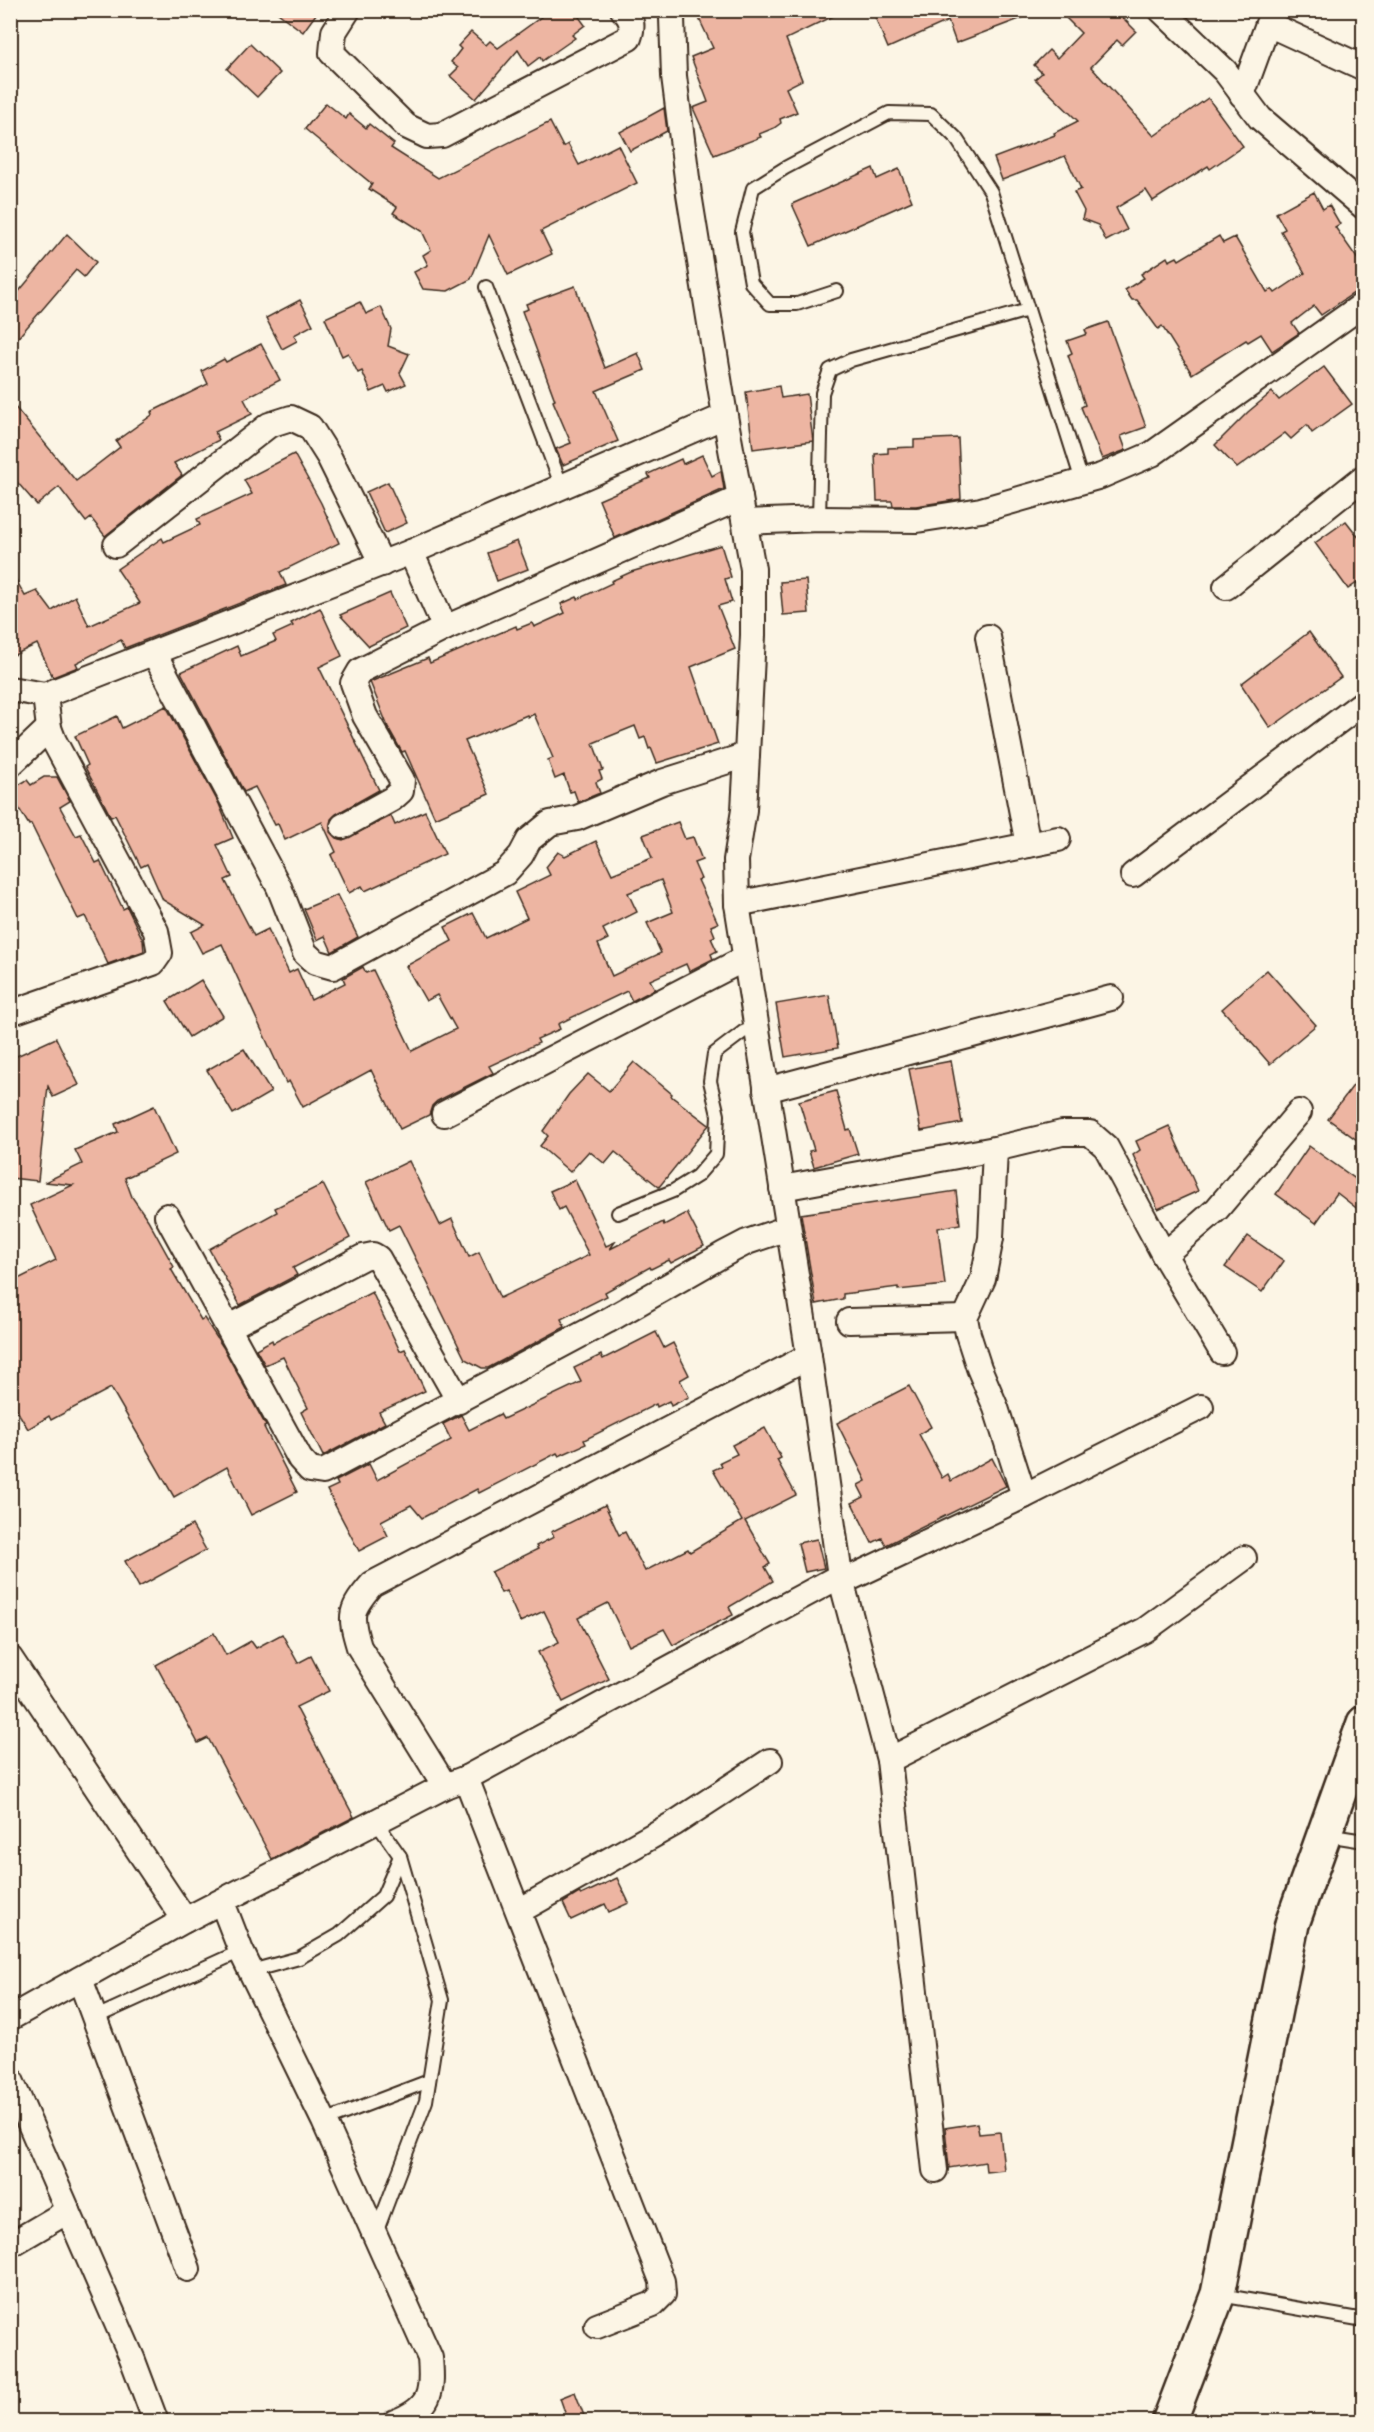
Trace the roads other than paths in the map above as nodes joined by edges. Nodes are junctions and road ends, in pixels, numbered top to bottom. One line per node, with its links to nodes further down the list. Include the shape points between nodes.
1 (348, 10): 5 (street, via 334,32 332,53 406,126 427,136 442,135 629,38)
2 (1161, 10): 7 (street, via 1225,71)
3 (674, 14): 5 (street); 13 (street, via 674,76 686,171)
4 (1270, 17): 6 (street); 7 (street)
5 (628, 19)
6 (1364, 68)
7 (1242, 95): 8 (street, via 1260,118)
8 (1364, 207)
9 (486, 287): 16 (lane)
10 (837, 291): 12 (lane, via 797,304 770,304 751,283 742,232 753,188 889,113 931,114 956,138 991,192)
11 (1364, 304): 15 (street, via 1152,454)
12 (1028, 310): 15 (lane); 18 (lane, via 851,360 830,370 822,393)
13 (725, 416): 16 (street); 17 (street)
14 (1364, 477): 23 (street)
15 (1082, 481): 18 (street, via 981,510 916,520)
16 (562, 487): 21 (street)
17 (740, 498): 19 (street); 24 (street)
18 (819, 519): 19 (street)
19 (745, 522): 31 (street, via 753,569)
20 (116, 545): 22 (street, via 269,425 291,418 310,427)
21 (411, 552): 22 (street); 24 (street)
22 (382, 564): 26 (street)
23 (1226, 587)
24 (445, 628): 33 (street, via 360,671 353,683 365,716 402,780 401,791 392,799)
25 (988, 637): 35 (street)
26 (154, 653): 28 (street); 31 (street, via 279,887 306,953 315,962 333,967 505,873 529,840 550,823 577,818 662,782)
27 (10, 689): 28 (street)
28 (45, 695): 30 (street)
29 (1364, 702): 36 (street)
30 (49, 729): 32 (street); 40 (street, via 156,931 160,953 153,963)
31 (747, 756): 37 (street, via 736,860)
32 (10, 765)
33 (343, 826)
34 (1058, 838): 35 (street)
35 (1028, 845): 37 (street)
36 (1133, 875)
37 (737, 904): 38 (street)
38 (744, 959): 41 (street); 44 (street)
39 (1111, 998): 42 (street)
40 (10, 1013)
41 (755, 1027): 42 (street); 47 (lane, via 714,1054 710,1081 718,1115 716,1154 698,1176)
42 (766, 1090): 46 (street)
43 (1299, 1112): 50 (street, via 1217,1209)
44 (444, 1114)
45 (995, 1149): 46 (street); 50 (street, via 1062,1133 1090,1133 1106,1147); 51 (street, via 991,1238 983,1279)
46 (782, 1188): 49 (street)
47 (618, 1213)
48 (167, 1216): 53 (street)
49 (788, 1228): 55 (street); 56 (street, via 724,1254)
50 (1164, 1255): 54 (street)
51 (965, 1318): 52 (street); 58 (street)
52 (849, 1321)
53 (229, 1327): 56 (street, via 300,1459 310,1470 323,1472); 56 (street, via 373,1255)
54 (1222, 1352)
55 (808, 1356): 60 (street); 65 (street, via 372,1584 354,1606 352,1625 359,1647)
56 (459, 1401)
57 (1201, 1407): 58 (street)
58 (1024, 1497): 60 (street)
59 (1244, 1558): 63 (street, via 1145,1630)
60 (841, 1579): 63 (street); 65 (street)
61 (10, 1658): 72 (street)
62 (1364, 1723): 67 (street)
63 (889, 1760): 80 (street)
64 (770, 1761): 71 (street, via 675,1824)
65 (456, 1782): 66 (street); 71 (street)
66 (376, 1822): 69 (lane); 70 (street)
67 (1324, 1834): 68 (lane); 85 (street, via 1292,1924)
68 (1364, 1841)
69 (400, 1856): 73 (lane, via 383,1896 339,1935 299,1958); 78 (lane, via 442,2000)
70 (222, 1902): 72 (street); 73 (street)
71 (519, 1911): 87 (street, via 662,2281 663,2294 653,2304)
72 (185, 1920): 74 (street)
73 (246, 1961): 76 (lane); 79 (street)
74 (80, 1979): 75 (street); 76 (street)
75 (10, 2018)
76 (94, 2018): 84 (street)
77 (10, 2078): 81 (street)
78 (429, 2081): 79 (lane); 82 (lane, via 426,2101)
79 (324, 2121): 82 (street)
80 (935, 2170)
81 (68, 2211): 83 (street); 88 (street)
82 (375, 2235): 89 (street, via 430,2358 433,2385 426,2402)
83 (10, 2245)
84 (188, 2269)
85 (1218, 2294): 86 (lane); 90 (street)
86 (1364, 2319)
87 (597, 2326)
88 (156, 2421)
89 (395, 2421)
90 (1169, 2421)

